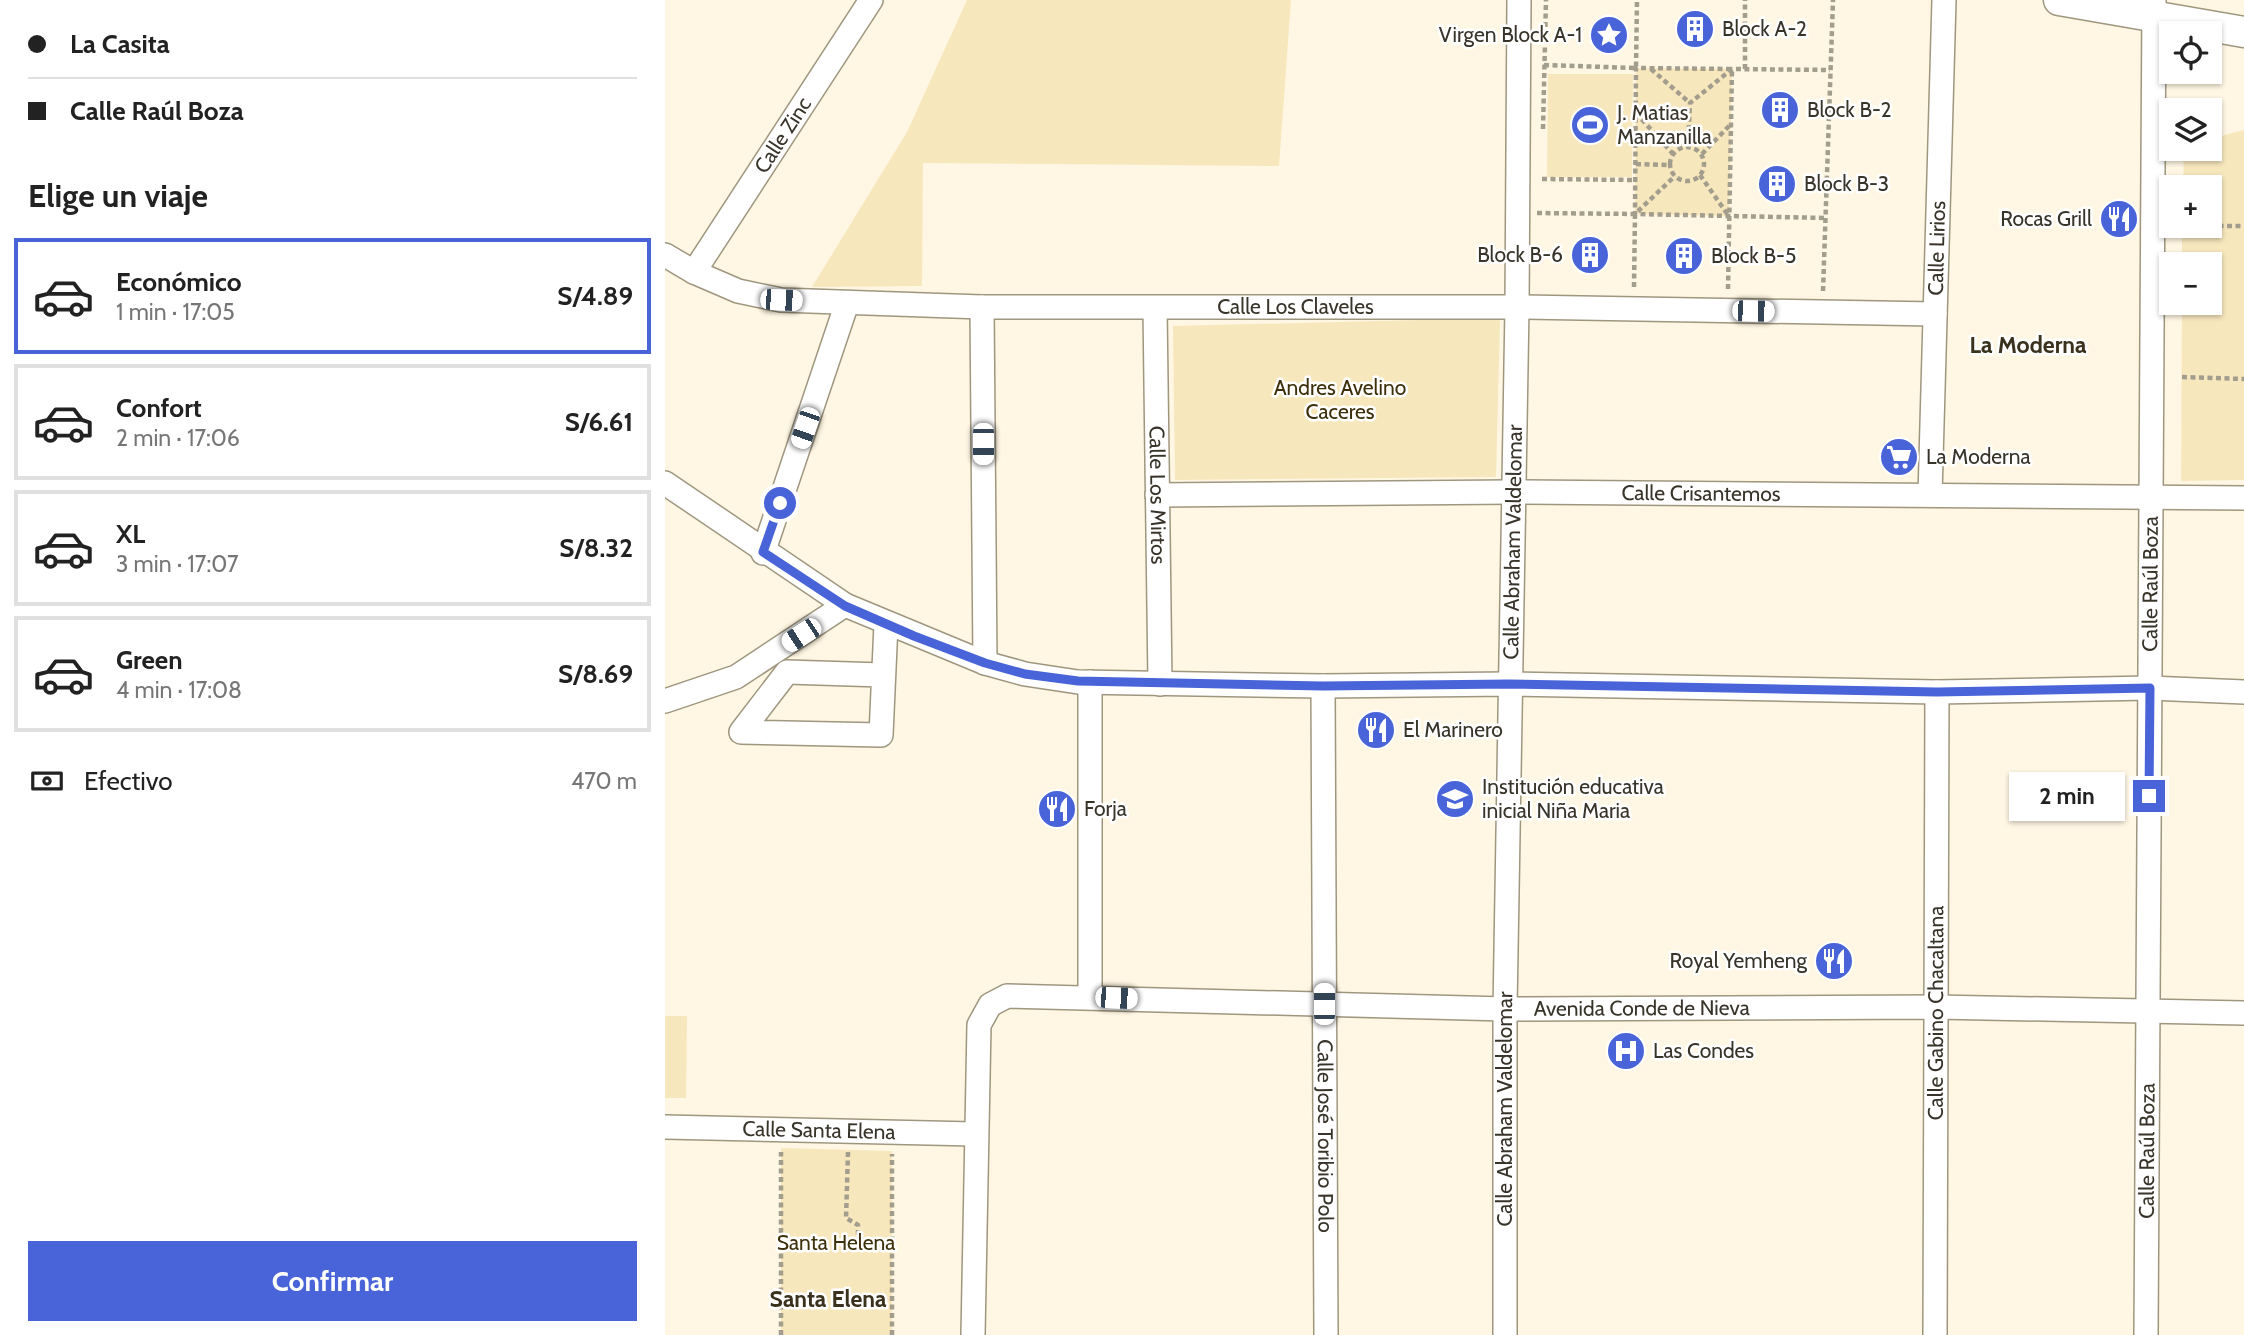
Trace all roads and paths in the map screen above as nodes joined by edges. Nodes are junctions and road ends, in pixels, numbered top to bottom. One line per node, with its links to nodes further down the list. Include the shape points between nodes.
1 (871, 0): 43 (street, Calle Zinc)
2 (1519, 0): 11 (street, Calle Abraham Valdelomar)
3 (1546, 0): 12 (path)
4 (1637, 0): 13 (path)
5 (1745, 0): 16 (path)
6 (1832, 0): 17 (path)
7 (1944, 0): 51 (street, Calle Lirios)
8 (2059, 0): 9 (main road)
9 (2154, 8): 10 (main road); 59 (street, Calle Raúl Boza)
10 (2244, 32)
11 (1519, 65): 12 (path); 35 (street, Calle Abraham Valdelomar)
12 (1544, 65): 13 (path); 21 (path)
13 (1636, 68): 14 (path); 19 (path)
14 (1650, 68): 15 (path); 18 (path)
15 (1732, 69): 16 (path); 18 (path); 20 (path)
16 (1745, 69): 17 (path)
17 (1830, 71): 38 (path)
18 (1690, 103): 22 (path)
19 (1636, 113): 23 (path); 25 (path)
20 (1731, 124): 24 (path); 37 (path)
21 (1543, 141)
22 (1688, 147): 23 (path); 24 (path)
23 (1673, 154): 26 (path)
24 (1702, 154): 28 (path)
25 (1636, 164): 26 (path); 31 (path)
26 (1670, 165): 29 (path)
27 (1542, 166): 30 (path)
28 (1700, 175): 29 (path, via 1685,181); 37 (path)
29 (1675, 176): 36 (path)
30 (1542, 179): 31 (path); 32 (path)
31 (1636, 180): 36 (path)
32 (1542, 190)
33 (1541, 202): 34 (path)
34 (1541, 213): 35 (path); 36 (path); 39 (path)
35 (1518, 214): 47 (street, Calle Abraham Valdelomar)
36 (1635, 214): 37 (path); 49 (path)
37 (1729, 216): 38 (path); 50 (path)
38 (1825, 218): 44 (path)
39 (1541, 226)
40 (2222, 226): 41 (path)
41 (2244, 226)
42 (665, 255): 43 (street, Calle Los Claveles)
43 (694, 272): 45 (street, Calle Los Claveles, via 738,291 781,300)
44 (1823, 294)
45 (847, 303): 46 (street, Calle Los Claveles); 60 (street)
46 (982, 307): 48 (street, Calle Los Claveles); 63 (street)
47 (1517, 307): 48 (street, Calle Los Claveles); 49 (street, Calle Los Claveles); 55 (street, Calle Abraham Valdelomar)
48 (1155, 308): 56 (street, Calle Los Mirtos)
49 (1633, 309): 50 (street, Calle Los Claveles)
50 (1727, 311): 51 (street, Calle Los Claveles)
51 (1935, 314): 57 (street, Calle Lirios)
52 (2182, 377): 53 (path)
53 (2244, 379)
54 (665, 483): 60 (street)
55 (1513, 492): 56 (street, Calle Crisantemos); 57 (street, Calle Crisantemos); 67 (street, Calle Abraham Valdelomar)
56 (1157, 495): 66 (street, Calle Los Mirtos)
57 (1930, 495): 59 (street, Calle Crisantemos)
58 (2244, 498): 59 (street, Calle Crisantemos)
59 (2151, 499): 69 (street, Calle Raúl Boza)
60 (763, 552): 61 (street)
61 (845, 606): 62 (street); 72 (street, via 736,677)
62 (885, 624): 63 (street); 64 (street)
63 (985, 663): 65 (street, via 1025,674)
64 (881, 675): 64 (street, via 881,734 741,732 787,672)
65 (1090, 682): 66 (street); 73 (street)
66 (1160, 684): 68 (street)
67 (1509, 684): 68 (street); 70 (street); 76 (street, Calle Abraham Valdelomar)
68 (1323, 686): 74 (street, Calle José Toribio Polo)
69 (2150, 688): 70 (street); 71 (street); 77 (street, Calle Raúl Boza)
70 (1937, 692): 75 (street, Calle Gabino Chacaltana)
71 (2244, 692)
72 (665, 701)
73 (1090, 997): 74 (street, Avenida Conde de Nieva); 80 (street, Avenida Conde de Nieva, via 1017,995 998,1000 982,1014)
74 (1324, 1004): 76 (street, Avenida Conde de Nieva); 90 (street, Calle José Toribio Polo)
75 (1936, 1007): 76 (street, Avenida Conde de Nieva); 77 (street, Avenida Conde de Nieva); 92 (street, Calle Gabino Chacaltana)
76 (1505, 1009): 91 (street, Calle Abraham Valdelomar)
77 (2148, 1011): 78 (street, Avenida Conde de Nieva); 93 (street, Calle Raúl Boza)
78 (2244, 1013)
79 (665, 1127): 80 (street, Calle Santa Elena)
80 (975, 1134): 89 (street)
81 (794, 1149): 87 (path, via 781,1149)
82 (834, 1149): 83 (path)
83 (848, 1150): 84 (path); 86 (path, via 846,1218 857,1225)
84 (859, 1150)
85 (881, 1150): 88 (path, via 892,1151)
86 (858, 1236)
87 (781, 1335)
88 (892, 1335)
89 (972, 1335)
90 (1326, 1335)
91 (1505, 1335)
92 (1935, 1335)
93 (2146, 1335)

